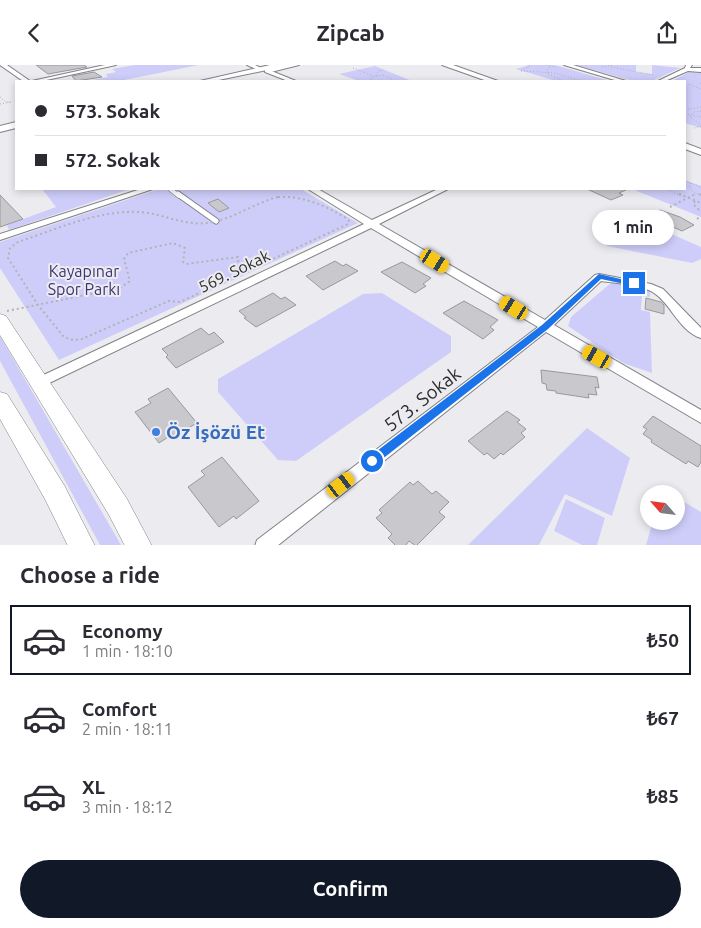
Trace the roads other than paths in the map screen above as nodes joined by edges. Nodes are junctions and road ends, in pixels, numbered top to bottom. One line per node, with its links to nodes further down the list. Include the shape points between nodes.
1 (3, 65): 12 (street)
2 (111, 65): 13 (street)
3 (280, 65): 10 (main road)
4 (295, 65): 10 (main road)
5 (435, 65): 17 (main road)
6 (451, 66): 18 (main road)
7 (564, 66): 19 (street)
8 (250, 67): 10 (street)
9 (688, 67): 11 (street); 20 (street)
10 (261, 70): 14 (main road); 15 (main road); 16 (street)
11 (701, 70)
12 (26, 80)
13 (40, 80)
14 (209, 80)
15 (224, 80)
16 (290, 80)
17 (478, 80)
18 (491, 80)
19 (619, 80)
20 (663, 80)
21 (15, 121): 22 (main road)
22 (0, 124)
23 (15, 125): 24 (main road)
24 (0, 129)
25 (686, 146): 27 (main road)
26 (686, 152): 28 (main road)
27 (701, 152)
28 (701, 158)
29 (146, 190): 35 (street)
30 (171, 190): 33 (lane)
31 (315, 190): 34 (street)
32 (440, 190): 34 (street, 569. Sokak)
33 (216, 221)
34 (372, 223): 37 (street); 39 (street, 569. Sokak, via 241,280)
35 (0, 237)
36 (0, 320): 39 (main road)
37 (545, 327): 38 (street, 573. Sokak, via 599,277 660,291); 41 (street); 44 (street, 573. Sokak)
38 (701, 334)
39 (38, 383): 43 (main road)
40 (1, 405): 42 (main road, via 55,493)
41 (701, 417)
42 (82, 545)
43 (139, 545)
44 (262, 545)

